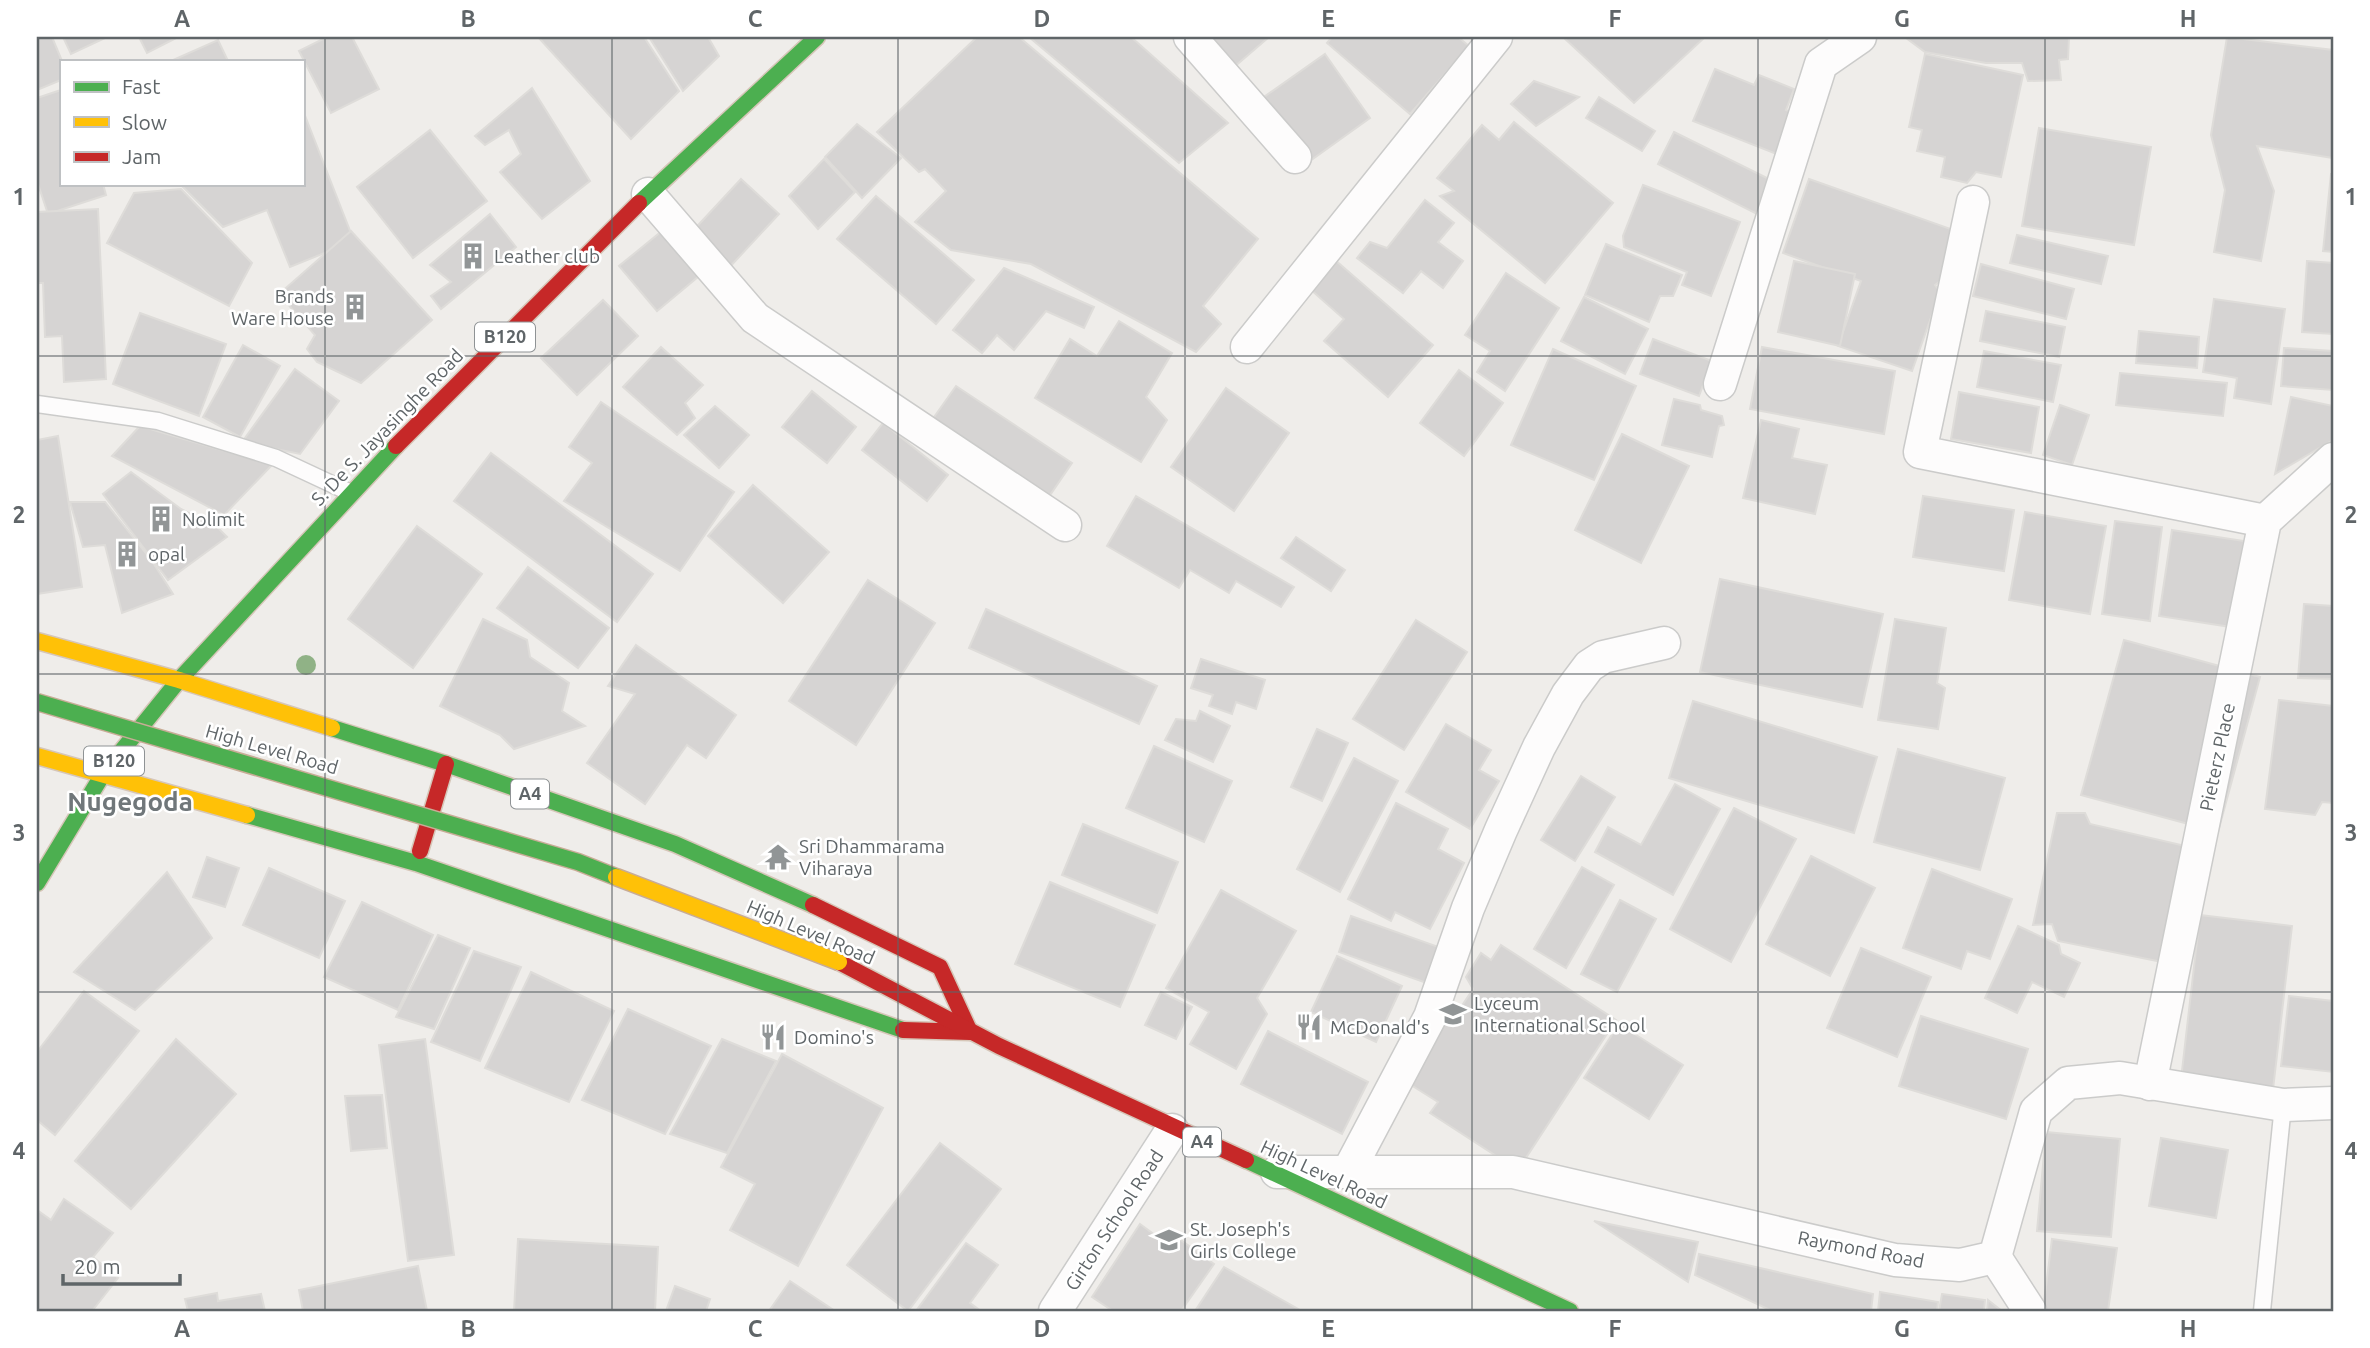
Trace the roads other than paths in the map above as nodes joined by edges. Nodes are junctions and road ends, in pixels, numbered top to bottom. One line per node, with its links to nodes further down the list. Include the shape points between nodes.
1 (817, 37): 6 (main road, S. De S. Jayasinghe Road / B120)
2 (1190, 37): 5 (street)
3 (1496, 37): 8 (street)
4 (1860, 37): 9 (street, via 1821,64)
5 (1295, 157)
6 (648, 194): 12 (main road, S. De S. Jayasinghe Road / B120); 14 (street, via 755,318)
7 (1973, 202): 13 (street, via 1920,452)
8 (1247, 347)
9 (1720, 384)
10 (37, 404): 12 (lane, via 158,421 276,458)
11 (2333, 458): 13 (street)
12 (351, 494): 17 (main road, S. De S. Jayasinghe Road / B120)
13 (2265, 521): 25 (street, Pieterz Place)
14 (1065, 525)
15 (37, 641): 17 (main road, A4)
16 (1664, 643): 30 (street, via 1603,657 1589,666 1568,694 1491,852 1430,1017)
17 (179, 680): 20 (main road, A4); 21 (main road, B120)
18 (37, 702): 24 (main road, High Level Road / A4, bridge, via 578,862 839,962)
19 (37, 756): 21 (main road, A4)
20 (446, 764): 22 (main road); 24 (main road, A4, via 675,844 940,967)
21 (103, 774): 22 (main road, A4); 23 (main road, B120)
22 (416, 863): 24 (main road, A4, via 896,1030)
23 (37, 883)
24 (970, 1032): 28 (main road, High Level Road / A4)
25 (2150, 1084): 27 (street); 31 (street, via 2120,1078 2068,1083 2036,1111)
26 (2333, 1102): 27 (street)
27 (2283, 1105): 35 (lane)
28 (1172, 1129): 29 (main road, High Level Road / A4); 32 (street, Girton School Road)
29 (1272, 1172): 30 (street, Raymond Road); 33 (main road, High Level Road / A4)
30 (1348, 1172): 31 (street, Raymond Road, via 1513,1172 1895,1259 1960,1265)
31 (1995, 1257): 34 (street)
32 (1055, 1311)
33 (1570, 1311)
34 (2030, 1311)
35 (2262, 1311)

